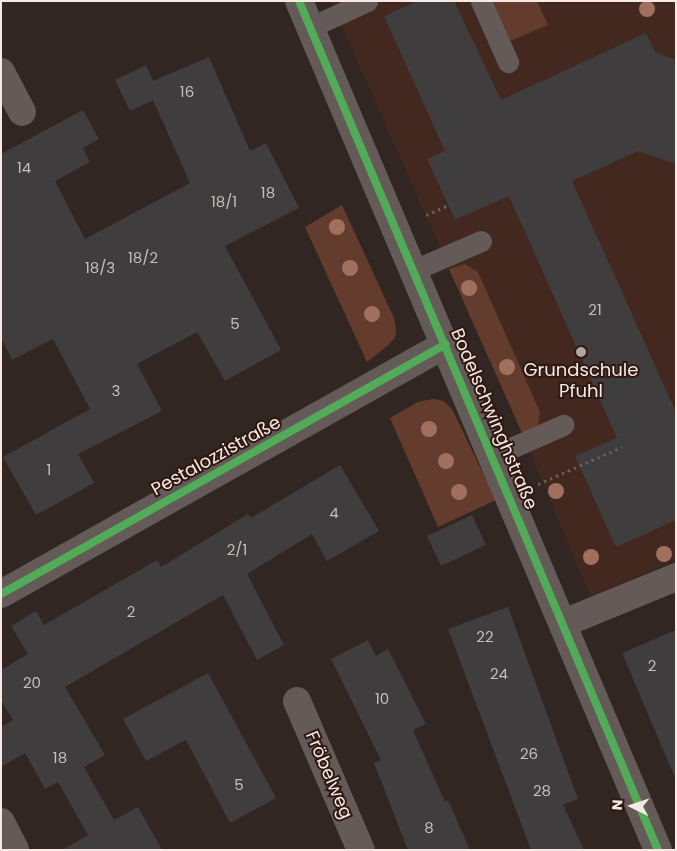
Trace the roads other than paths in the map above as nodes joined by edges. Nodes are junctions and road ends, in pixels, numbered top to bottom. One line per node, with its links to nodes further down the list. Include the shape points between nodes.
1 (299, 1): 4 (street, Bodelschwinghstraße)
2 (367, 1): 4 (lane)
3 (481, 1): 5 (lane)
4 (311, 27): 9 (street, Bodelschwinghstraße)
5 (508, 62)
6 (1, 72): 7 (street)
7 (22, 112)
8 (481, 240): 9 (lane)
9 (414, 270): 10 (street, Bodelschwinghstraße)
10 (446, 344): 12 (street, Bodelschwinghstraße); 14 (street, Pestalozzistraße)
11 (563, 425): 12 (lane)
12 (493, 456): 15 (street, Bodelschwinghstraße)
13 (676, 577): 15 (street)
14 (1, 594)
15 (564, 624): 20 (street, Bodelschwinghstraße)
16 (297, 701): 19 (street, Fröbelweg)
17 (1, 822): 18 (street)
18 (15, 850)
19 (361, 850)
20 (658, 850)

